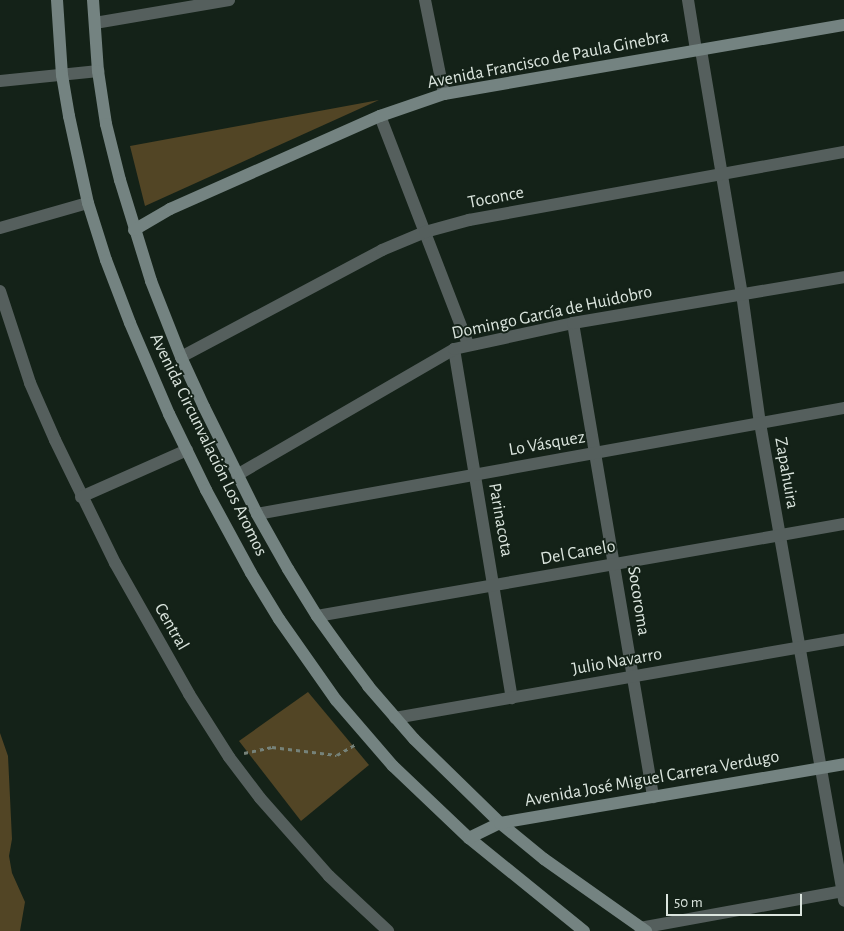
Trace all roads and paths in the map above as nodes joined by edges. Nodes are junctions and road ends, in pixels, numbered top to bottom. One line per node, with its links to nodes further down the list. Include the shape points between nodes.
1 (57, 0): 10 (main road, Avenida Circunvalación Los Aromos)
2 (93, 0): 6 (main road, Avenida Circunvalación Los Aromos)
3 (229, 0): 6 (street)
4 (425, 0): 12 (street)
5 (688, 0): 8 (street, Zapahuira)
6 (95, 23): 9 (main road, Avenida Circunvalación Los Aromos)
7 (844, 25): 8 (main road, Avenida Francisco de Paula Ginebra)
8 (699, 50): 12 (main road, Avenida Francisco de Paula Ginebra); 15 (street, Zapahuira)
9 (98, 71): 10 (street); 18 (main road, Avenida Circunvalación Los Aromos, via 106,124)
10 (62, 75): 11 (street); 16 (main road, Avenida Circunvalación Los Aromos)
11 (0, 81)
12 (444, 94): 13 (main road, Avenida Francisco de Paula Ginebra)
13 (380, 116): 18 (main road, Avenida Francisco de Paula Ginebra, via 170,210); 19 (street)
14 (844, 152): 15 (street, Toconce)
15 (722, 174): 19 (street, Toconce, via 469,220); 22 (street, Zapahuira)
16 (88, 203): 17 (street); 30 (main road, Avenida Circunvalación Los Aromos, via 130,323)
17 (0, 228)
18 (134, 230): 27 (main road, Avenida Circunvalación Los Aromos)
19 (425, 232): 25 (street); 27 (street, Toconce, via 382,250)
20 (844, 277): 22 (street, Domingo García de Huidobro)
21 (0, 292): 24 (street, Central)
22 (742, 294): 23 (street, Domingo García de Huidobro); 29 (street, Zapahuira)
23 (573, 322): 25 (street, Domingo García de Huidobro); 31 (street, Socoroma)
24 (5, 327): 34 (street, Central)
25 (468, 344): 26 (street, Domingo García de Huidobro)
26 (454, 349): 32 (street, Parinacota); 33 (street, Domingo García de Huidobro)
27 (181, 356): 33 (main road, Avenida Circunvalación Los Aromos)
28 (844, 408): 29 (street, Lo Vásquez)
29 (760, 423): 31 (street, Lo Vásquez); 37 (street, Zapahuira)
30 (187, 450): 34 (street); 46 (main road, Avenida Circunvalación Los Aromos, via 251,573 279,619)
31 (595, 453): 32 (street, Lo Vásquez); 38 (street, Socoroma)
32 (475, 474): 35 (street, Lo Vásquez); 39 (street, Parinacota)
33 (237, 475): 35 (main road, Avenida Circunvalación Los Aromos)
34 (81, 496): 47 (street, Central, via 151,629)
35 (257, 514): 40 (main road, Avenida Circunvalación Los Aromos)
36 (844, 524): 37 (street, Del Canelo)
37 (779, 535): 38 (street, Del Canelo); 42 (street, Zapahuira)
38 (614, 564): 39 (street, Del Canelo); 43 (street, Socoroma)
39 (493, 586): 40 (street, Del Canelo); 44 (street, Parinacota)
40 (317, 616): 45 (main road, Avenida Circunvalación Los Aromos)
41 (844, 640): 42 (street, Julio Navarro)
42 (799, 648): 43 (street, Julio Navarro); 49 (street, Zapahuira)
43 (633, 677): 44 (street, Julio Navarro); 50 (street, Socoroma)
44 (512, 698): 45 (street, Julio Navarro)
45 (395, 718): 51 (main road, Avenida Circunvalación Los Aromos)
46 (366, 737): 47 (path, via 337,756 272,746); 52 (main road, Avenida Circunvalación Los Aromos)
47 (229, 757): 56 (street, Central, via 293,838)
48 (844, 764): 49 (main road, Avenida José Miguel Carrera Verdugo)
49 (820, 768): 50 (main road, Avenida José Miguel Carrera Verdugo); 53 (street, Zapahuira)
50 (653, 797): 51 (main road, Avenida José Miguel Carrera Verdugo)
51 (500, 823): 52 (main road, Avenida José Miguel Carrera Verdugo); 54 (main road, Avenida Circunvalación Los Aromos, via 544,859)
52 (469, 838): 55 (main road, Avenida Circunvalación Los Aromos)
53 (843, 894): 54 (street)
54 (643, 929)
55 (579, 930)
56 (388, 931)

